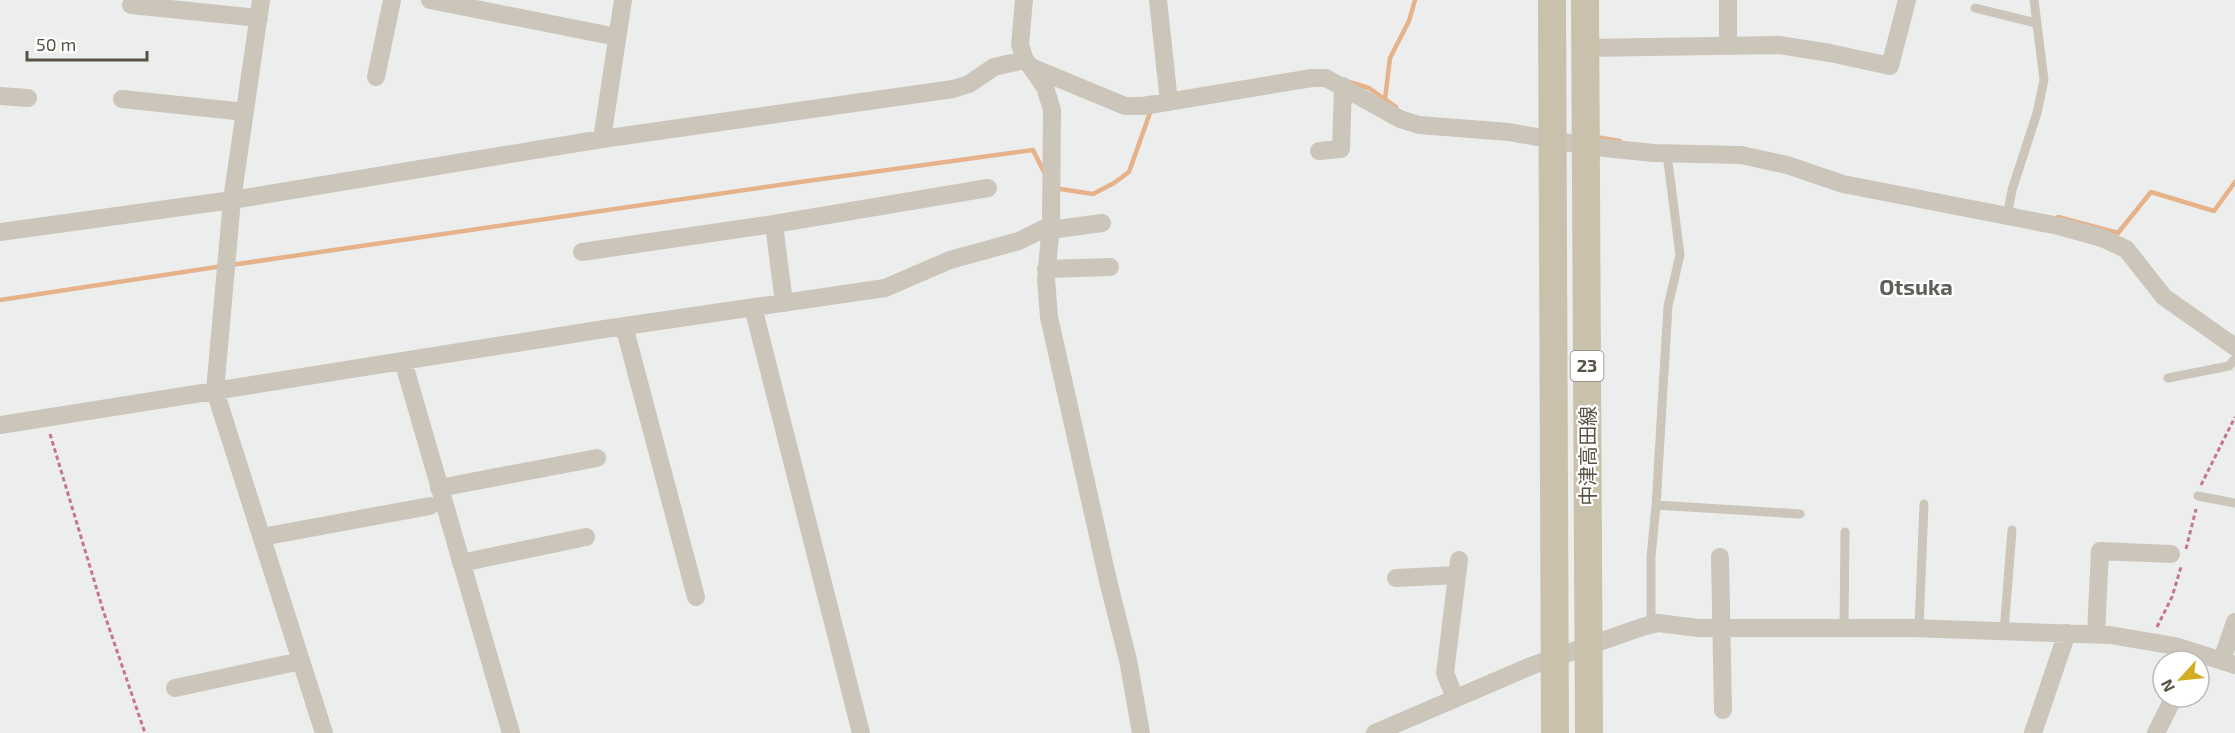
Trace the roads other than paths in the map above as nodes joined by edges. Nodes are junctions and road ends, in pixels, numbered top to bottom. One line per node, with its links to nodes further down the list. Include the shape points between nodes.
1 (392, 0): 19 (street)
2 (430, 0): 15 (street)
3 (623, 0): 15 (street)
4 (1024, 0): 18 (street, via 1020,45)
5 (1158, 0): 25 (street)
6 (1552, 0): 29 (main road, 中津高田線 / 23)
7 (1585, 0): 17 (main road, 中津高田線 / 23)
8 (1728, 0): 16 (street)
9 (1907, 0): 16 (street, via 1890,66 1779,45)
10 (2034, 0): 14 (lane)
11 (130, 4): 13 (street)
12 (1975, 8): 14 (lane)
13 (260, 9): 27 (street)
14 (2037, 23): 35 (lane, via 2044,67 2042,96 2014,182)
15 (617, 37): 28 (street)
16 (1728, 44): 17 (street)
17 (1585, 48): 30 (main road, 中津高田線 / 23)
18 (1028, 63): 20 (street); 26 (street, via 1045,87); 28 (street, via 994,67 969,84 953,88)
19 (376, 77)
20 (1073, 85): 25 (street, via 1125,106); 26 (street)
21 (1343, 86): 25 (street, via 1319,78); 29 (street, via 1400,119 1419,125 1509,132); 31 (street, via 1341,149)
22 (0, 96): 23 (street)
23 (28, 98)
24 (122, 99): 27 (street)
25 (1169, 102)
26 (1052, 110): 38 (street)
27 (245, 111): 34 (street)
28 (602, 139): 34 (street)
29 (1552, 141): 30 (street); 79 (main road, 中津高田線 / 23)
30 (1586, 146): 32 (street); 77 (main road, 中津高田線 / 23)
31 (1319, 151)
32 (1668, 154): 35 (street, via 1766,159 1843,184); 57 (lane, via 1680,255 1668,306)
33 (988, 188): 37 (street)
34 (232, 200): 39 (street); 50 (street)
35 (2007, 217): 46 (street, via 2076,231 2119,245 2164,297)
36 (1102, 223): 38 (street)
37 (774, 224): 40 (street); 43 (street)
38 (1050, 227): 42 (street); 43 (street, via 1019,241 950,260 885,288)
39 (0, 232)
40 (582, 252)
41 (1110, 267): 42 (street)
42 (1046, 269): 90 (street, via 1053,340 1128,660)
43 (784, 303): 44 (street)
44 (753, 307): 45 (street); 89 (street)
45 (624, 326): 48 (street); 68 (street)
46 (2235, 347)
47 (2235, 359): 49 (lane, via 2229,366)
48 (403, 362): 50 (street); 53 (street)
49 (2168, 378)
50 (215, 391): 51 (street); 62 (street)
51 (0, 425)
52 (597, 458): 53 (street)
53 (440, 488): 66 (street)
54 (2198, 496): 55 (lane)
55 (2235, 503)
56 (1924, 504): 73 (lane)
57 (1656, 505): 59 (lane); 70 (lane)
58 (430, 506): 62 (street)
59 (1800, 514)
60 (2012, 530): 74 (lane)
61 (1845, 532): 72 (lane)
62 (262, 537): 81 (street)
63 (586, 537): 66 (street)
64 (2180, 555): 76 (street, via 2100,551)
65 (1720, 557): 71 (street)
66 (461, 563): 88 (street)
67 (1396, 578): 84 (street, via 1458,567 1445,673)
68 (696, 597)
69 (2235, 622): 82 (street)
70 (1651, 625): 71 (street); 77 (street)
71 (1722, 627): 72 (street); 86 (street)
72 (1844, 628): 73 (street)
73 (1918, 628): 74 (street)
74 (2004, 631): 75 (street)
75 (2067, 633): 76 (street); 94 (street)
76 (2096, 634): 78 (street, via 2150,641)
77 (1588, 645): 79 (street); 93 (main road, 中津高田線 / 23)
78 (2173, 649)
79 (1555, 657): 84 (street); 92 (main road, 中津高田線 / 23)
80 (2211, 659): 82 (street)
81 (301, 661): 83 (street); 87 (street)
82 (2228, 662)
83 (175, 688)
84 (1455, 698): 91 (street)
85 (2168, 709): 95 (street)
86 (1723, 710)
87 (324, 733)
88 (511, 733)
89 (861, 733)
90 (1141, 733)
91 (1375, 733)
92 (1555, 733)
93 (1589, 733)
94 (2033, 733)
95 (2156, 733)

